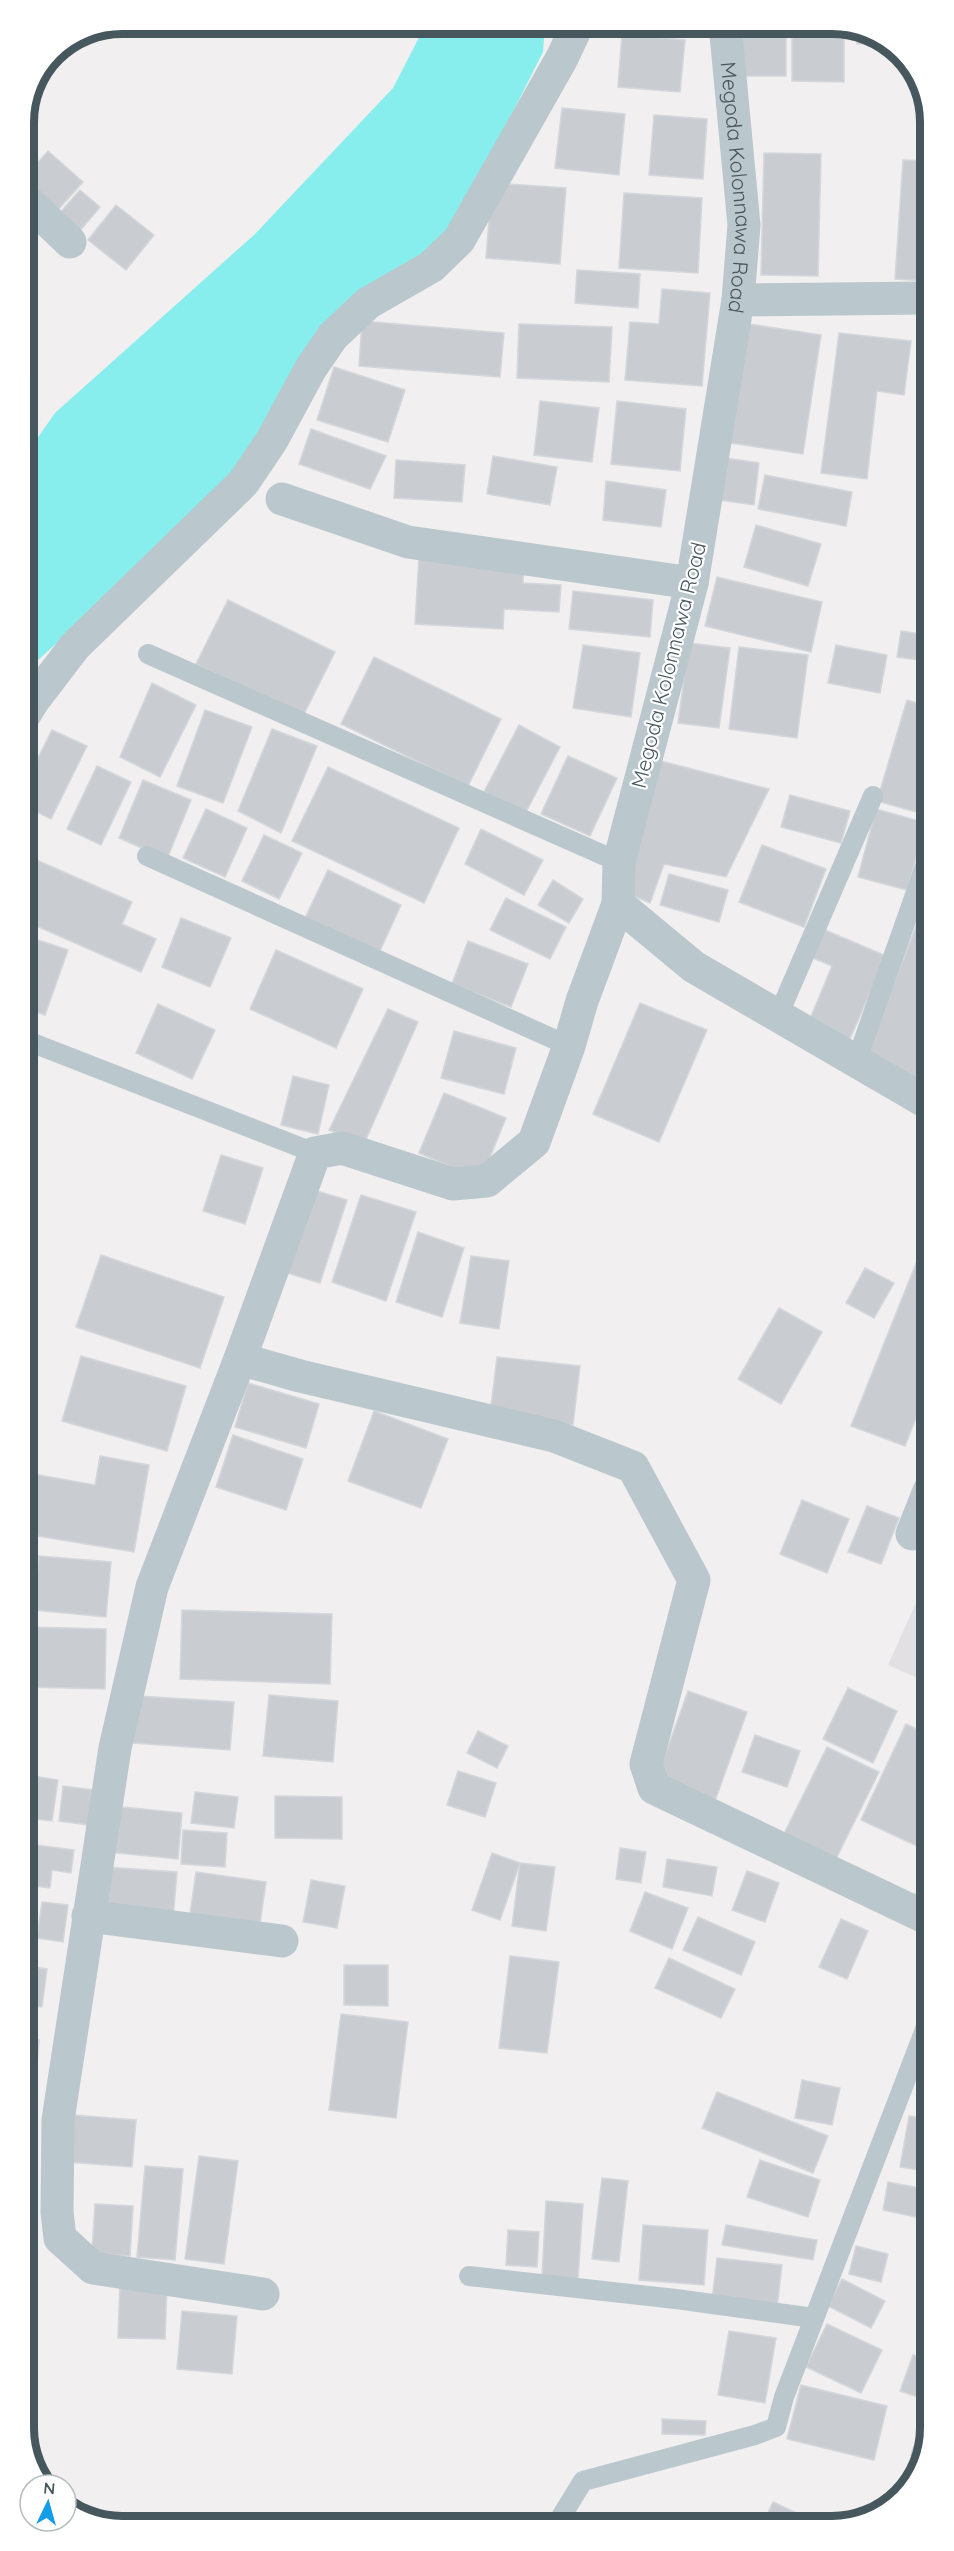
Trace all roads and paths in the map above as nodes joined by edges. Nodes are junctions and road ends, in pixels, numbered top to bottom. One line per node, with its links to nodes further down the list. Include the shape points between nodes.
1 (573, 35): 10 (street, via 459,240 431,267 368,303 333,336 243,483 75,646)
2 (726, 35): 6 (street, Megoda Kolonnawa Road, via 744,225)
3 (35, 208): 4 (street)
4 (70, 242)
5 (920, 298): 6 (street)
6 (738, 300): 8 (street, Megoda Kolonnawa Road)
7 (282, 499): 8 (street, via 408,542)
8 (692, 583): 13 (street, Megoda Kolonnawa Road)
9 (148, 654): 13 (lane)
10 (35, 699)
11 (873, 796): 16 (lane)
12 (147, 856): 18 (lane)
13 (619, 862): 15 (street, Megoda Kolonnawa Road)
14 (920, 881): 19 (lane)
15 (618, 904): 16 (street, via 694,967); 18 (street, Megoda Kolonnawa Road)
16 (778, 1016): 19 (street)
17 (35, 1043): 21 (lane)
18 (569, 1046): 21 (street, Megoda Kolonnawa Road, via 534,1142 487,1181 453,1184 342,1148)
19 (856, 1062): 20 (street)
20 (920, 1098)
21 (315, 1153): 22 (street)
22 (240, 1359): 25 (street, via 554,1436 633,1467 694,1580 646,1764 654,1788); 26 (street, via 152,1587 115,1748)
23 (920, 1513): 24 (street)
24 (912, 1533)
25 (920, 1915)
26 (88, 1916): 27 (street); 30 (street, via 58,2120 60,2238 93,2268)
27 (282, 1941)
28 (920, 2042): 31 (lane)
29 (470, 2276): 31 (lane)
30 (262, 2294)
31 (814, 2318): 32 (lane, via 776,2427 584,2481)
32 (562, 2516)

